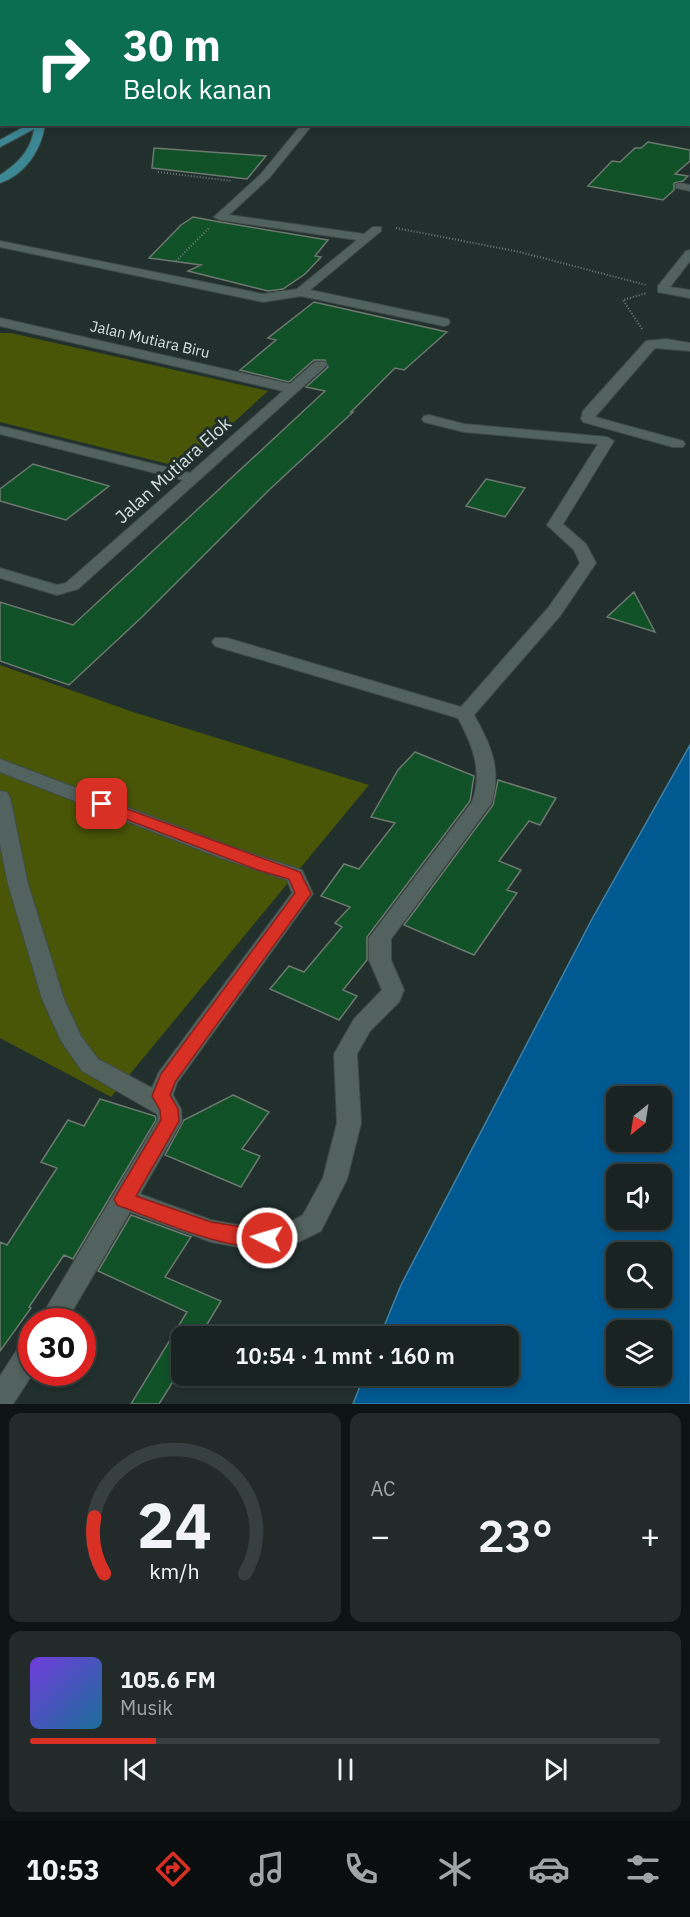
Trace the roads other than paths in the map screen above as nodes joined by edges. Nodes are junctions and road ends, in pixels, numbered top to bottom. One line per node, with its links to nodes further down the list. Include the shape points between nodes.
1 (35, 126): 4 (main road)
2 (39, 126): 6 (main road, via 38,142)
3 (306, 126): 9 (street, via 256,185 220,217)
4 (0, 144)
5 (0, 169): 6 (main road)
6 (14, 171): 7 (main road)
7 (0, 180)
8 (377, 229): 9 (street)
9 (365, 238): 12 (street)
10 (0, 244): 12 (street, via 258,297)
11 (690, 253): 13 (street, via 662,289)
12 (301, 292): 15 (street)
13 (690, 294)
14 (0, 322): 18 (street, Jalan Mutiara Biru)
15 (444, 322)
16 (690, 347): 21 (street, via 651,344 588,414 596,423)
17 (320, 365): 18 (street, Jalan Mutiara Elok)
18 (292, 389): 22 (street, Jalan Mutiara Elok)
19 (429, 418): 25 (street, via 465,428 607,441 555,525 588,556 588,563 554,612)
20 (0, 430): 22 (street)
21 (678, 444)
22 (194, 478): 23 (street, Jalan Mutiara Elok, via 72,586 63,590)
23 (0, 573)
24 (221, 642): 25 (street)
25 (465, 714): 29 (street, via 489,771 488,790 482,804 380,938 380,960 393,990 362,1025 345,1054 349,1124 335,1179 312,1223 284,1238 249,1238 211,1231)
26 (0, 765): 28 (street, via 295,875 303,894 167,1079 161,1096)
27 (0, 797): 28 (street, via 18,884 53,999 72,1041 90,1065)
28 (169, 1109): 29 (street, via 170,1121)
29 (124, 1199): 30 (street)
30 (59, 1308)
31 (18, 1373): 32 (street)
32 (0, 1400)

